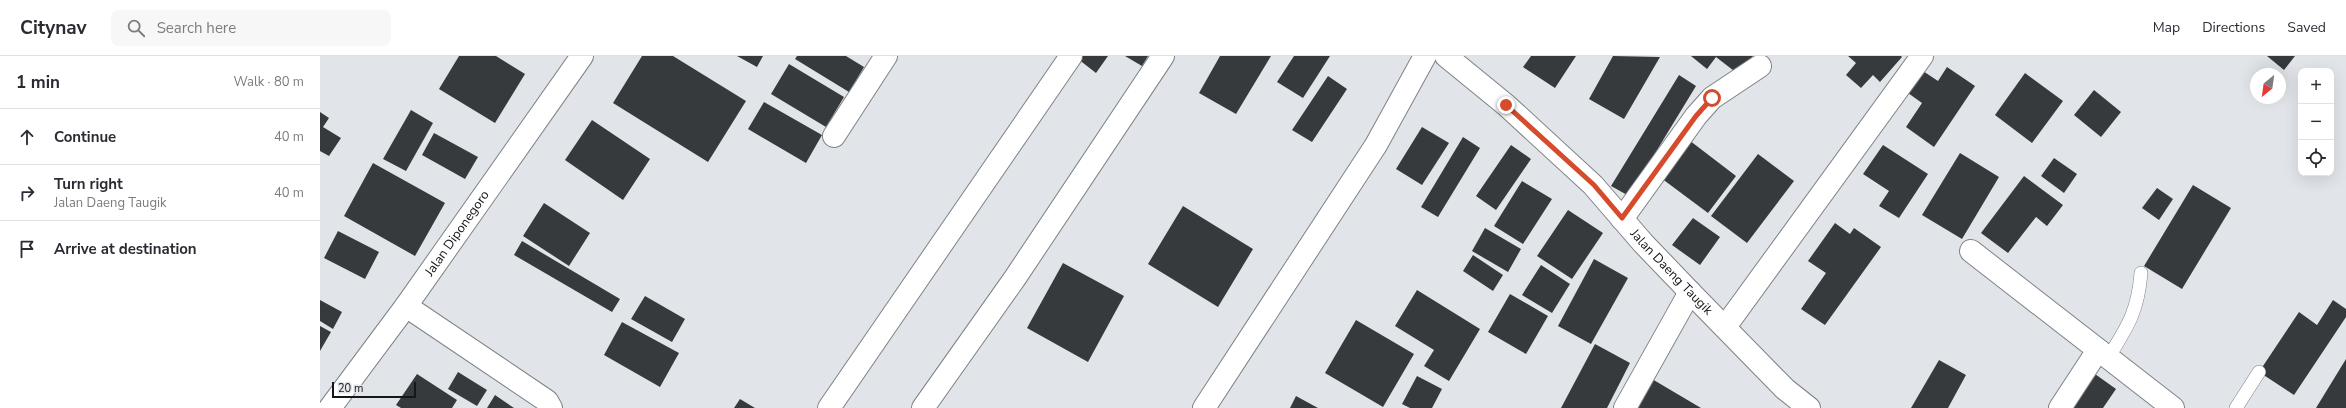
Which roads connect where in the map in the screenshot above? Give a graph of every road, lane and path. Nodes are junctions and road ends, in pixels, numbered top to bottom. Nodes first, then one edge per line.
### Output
1 (582, 56) edge
2 (886, 56) edge
3 (1071, 56) edge
4 (1163, 56) edge
5 (1425, 56) edge
6 (1446, 56) edge
7 (1922, 56) edge
8 (1760, 66) dead end
9 (834, 136) dead end
10 (1622, 218) junction
11 (1971, 251) dead end
12 (2141, 273) dead end
13 (1690, 292) junction
14 (406, 306) junction
15 (1725, 327) junction
16 (2103, 354) junction
17 (2259, 372) dead end
18 (330, 408) edge
19 (551, 408) edge
20 (830, 408) edge
21 (924, 408) edge
22 (1204, 408) edge
23 (1625, 408) edge
24 (1809, 408) edge
25 (2060, 408) edge
26 (2173, 408) edge
27 (2236, 408) edge

1 - 14 street, Jalan Diponegoro
2 - 9 street
3 - 20 street
4 - 21 street
5 - 22 street
6 - 10 street, Jalan Daeng Taugik
7 - 15 street
8 - 10 street
10 - 13 street, Jalan Daeng Taugik
11 - 16 street
12 - 16 lane
13 - 15 street, Jalan Daeng Taugik
13 - 23 street
14 - 18 street, Jalan Diponegoro
14 - 19 street
15 - 24 street, Jalan Daeng Taugik
16 - 25 street
16 - 26 street
17 - 27 lane

